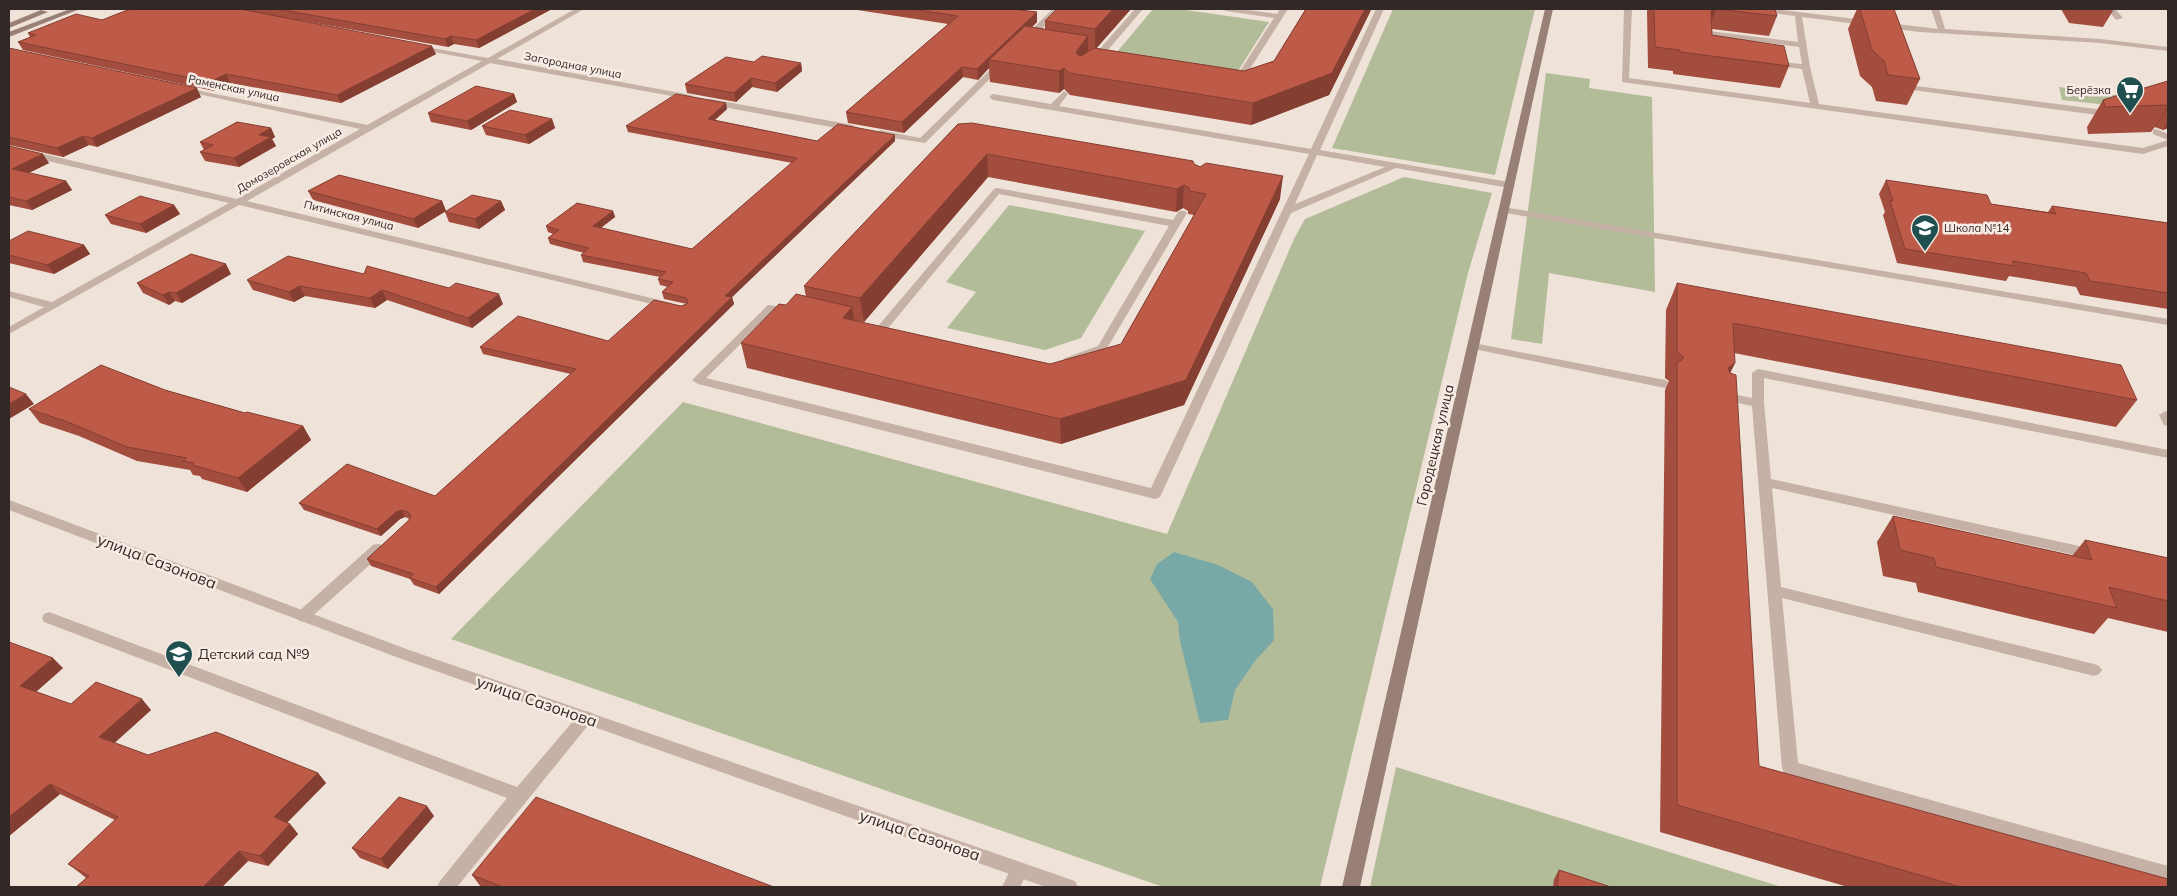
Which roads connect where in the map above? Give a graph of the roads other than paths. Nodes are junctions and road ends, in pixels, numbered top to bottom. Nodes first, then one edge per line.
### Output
1 (53, 9) edge
2 (76, 9) edge
3 (580, 9) edge
4 (1057, 9) edge
5 (1139, 9) edge
6 (1226, 9) edge
7 (1380, 9) edge
8 (1549, 9) edge
9 (1628, 9) edge
10 (1758, 9) edge
11 (1934, 9) edge
12 (2111, 9) edge
13 (1281, 12) edge
14 (1798, 14) junction
15 (2119, 18) dead end
16 (9, 26) edge
17 (1889, 26) junction
18 (1942, 31) junction
19 (9, 35) edge
20 (1892, 35) edge
21 (1024, 42) junction
22 (1036, 44) edge
23 (1802, 45) junction
24 (412, 46) edge
25 (1017, 49) edge
26 (2168, 49) edge
27 (1081, 52) edge
28 (1709, 54) edge
29 (1010, 55) edge
30 (1100, 55) junction
31 (488, 60) junction
32 (1758, 61) edge
33 (1091, 64) edge
34 (1806, 67) junction
35 (1906, 70) edge
36 (1218, 78) edge
37 (174, 86) edge
38 (1064, 94) edge
39 (993, 97) dead end
40 (1815, 107) junction
41 (1052, 108) junction
42 (2119, 117) edge
43 (367, 128) junction
44 (864, 130) edge
45 (874, 132) edge
46 (2156, 132) edge
47 (2168, 137) edge
48 (2168, 143) edge
49 (9, 149) edge
50 (1315, 152) junction
51 (1396, 166) junction
52 (1509, 185) junction
53 (239, 202) junction
54 (1503, 210) junction
55 (1287, 212) junction
56 (1182, 213) edge
57 (1176, 224) junction
58 (9, 294) edge
59 (53, 306) junction
60 (683, 308) edge
61 (799, 312) edge
62 (2168, 322) edge
63 (9, 331) edge
64 (880, 331) edge
65 (1473, 346) junction
66 (1056, 364) edge
67 (1665, 384) dead end
68 (1723, 396) edge
69 (1758, 403) junction
70 (2168, 416) edge
71 (2168, 422) edge
72 (2168, 454) edge
73 (1765, 482) junction
74 (9, 506) edge
75 (392, 537) edge
76 (2111, 558) edge
77 (1774, 591) junction
78 (303, 616) junction
79 (49, 618) dead end
80 (2094, 670) dead end
81 (586, 718) junction
82 (521, 796) junction
83 (1019, 870) junction
84 (2168, 874) edge
85 (446, 887) edge
86 (1011, 887) edge
87 (1069, 887) edge
88 (1351, 887) edge

1 - 16 street
2 - 19 street
3 - 31 street, Домозеровская улица
4 - 21 street
5 - 30 street
6 - 13 street
7 - 50 street
8 - 52 street, Городецкая улица
9 - 40 street
10 - 14 street
11 - 18 street
12 - 15 street
13 - 36 street
14 - 17 street
14 - 23 street
17 - 18 street
17 - 20 street
18 - 26 street
21 - 22 street
21 - 25 street
23 - 28 street
23 - 34 street
24 - 31 street, Загородная улица
27 - 30 street
29 - 45 street
30 - 33 street
31 - 43 street, Домозеровская улица
31 - 44 street, Загородная улица
32 - 34 street
34 - 40 street
35 - 42 street
37 - 43 street, Раменская улица
38 - 41 street
39 - 41 street
40 - 48 street
41 - 50 street
43 - 53 street, Домозеровская улица
46 - 47 street
49 - 53 street, Питинская улица
50 - 51 street
50 - 55 street
51 - 52 street
51 - 55 street
52 - 54 street, Городецкая улица
53 - 59 street, Домозеровская улица
53 - 60 street, Питинская улица
54 - 62 street
54 - 65 street, Городецкая улица
55 - 61 street
56 - 57 street
57 - 64 street
57 - 66 street
58 - 59 street
59 - 63 street, Домозеровская улица
65 - 67 street
65 - 88 street, Городецкая улица
68 - 69 street
69 - 72 street
69 - 73 street
70 - 71 street
73 - 76 street
73 - 77 street
74 - 78 street, улица Сазонова
75 - 78 street
77 - 80 street
77 - 84 street
78 - 81 street, улица Сазонова
79 - 82 street
81 - 82 street
81 - 83 street, улица Сазонова
82 - 85 street
83 - 86 street
83 - 87 street, улица Сазонова

